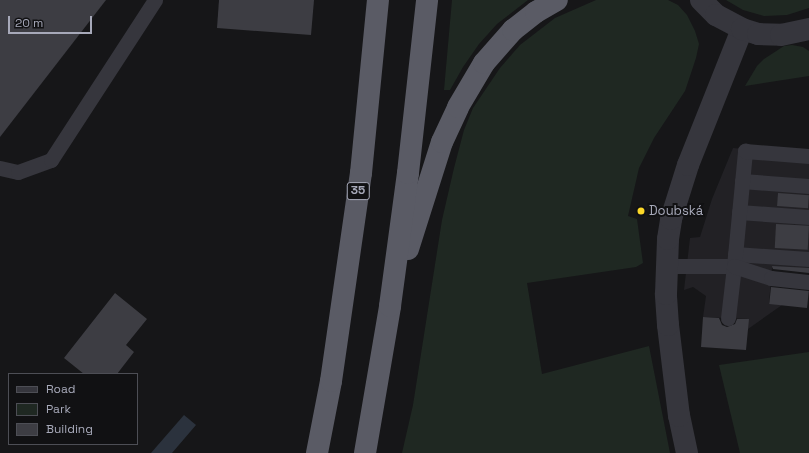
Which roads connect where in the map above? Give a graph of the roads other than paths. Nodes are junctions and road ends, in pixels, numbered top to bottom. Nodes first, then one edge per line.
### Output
1 (155, 0) edge
2 (378, 0) edge
3 (427, 0) edge
4 (557, 0) edge
5 (701, 0) edge
6 (742, 29) junction
7 (809, 29) edge
8 (809, 156) edge
9 (0, 168) edge
10 (742, 181) junction
11 (809, 186) edge
12 (739, 212) junction
13 (809, 218) edge
14 (809, 258) edge
15 (734, 260) junction
16 (666, 266) junction
17 (809, 282) edge
18 (390, 306) junction
19 (728, 318) dead end
20 (331, 381) junction
21 (306, 453) edge
22 (317, 453) edge
23 (366, 453) edge
24 (687, 453) edge

1 - 9 lane
2 - 20 highway, 35
3 - 18 highway
4 - 18 highway
5 - 6 street
6 - 7 street
6 - 16 street
8 - 10 lane
10 - 11 lane
10 - 12 lane
12 - 13 lane
12 - 15 lane
14 - 15 lane
15 - 16 lane
15 - 17 lane
15 - 19 lane
16 - 24 street
18 - 23 highway
20 - 21 highway
20 - 22 highway, 35

